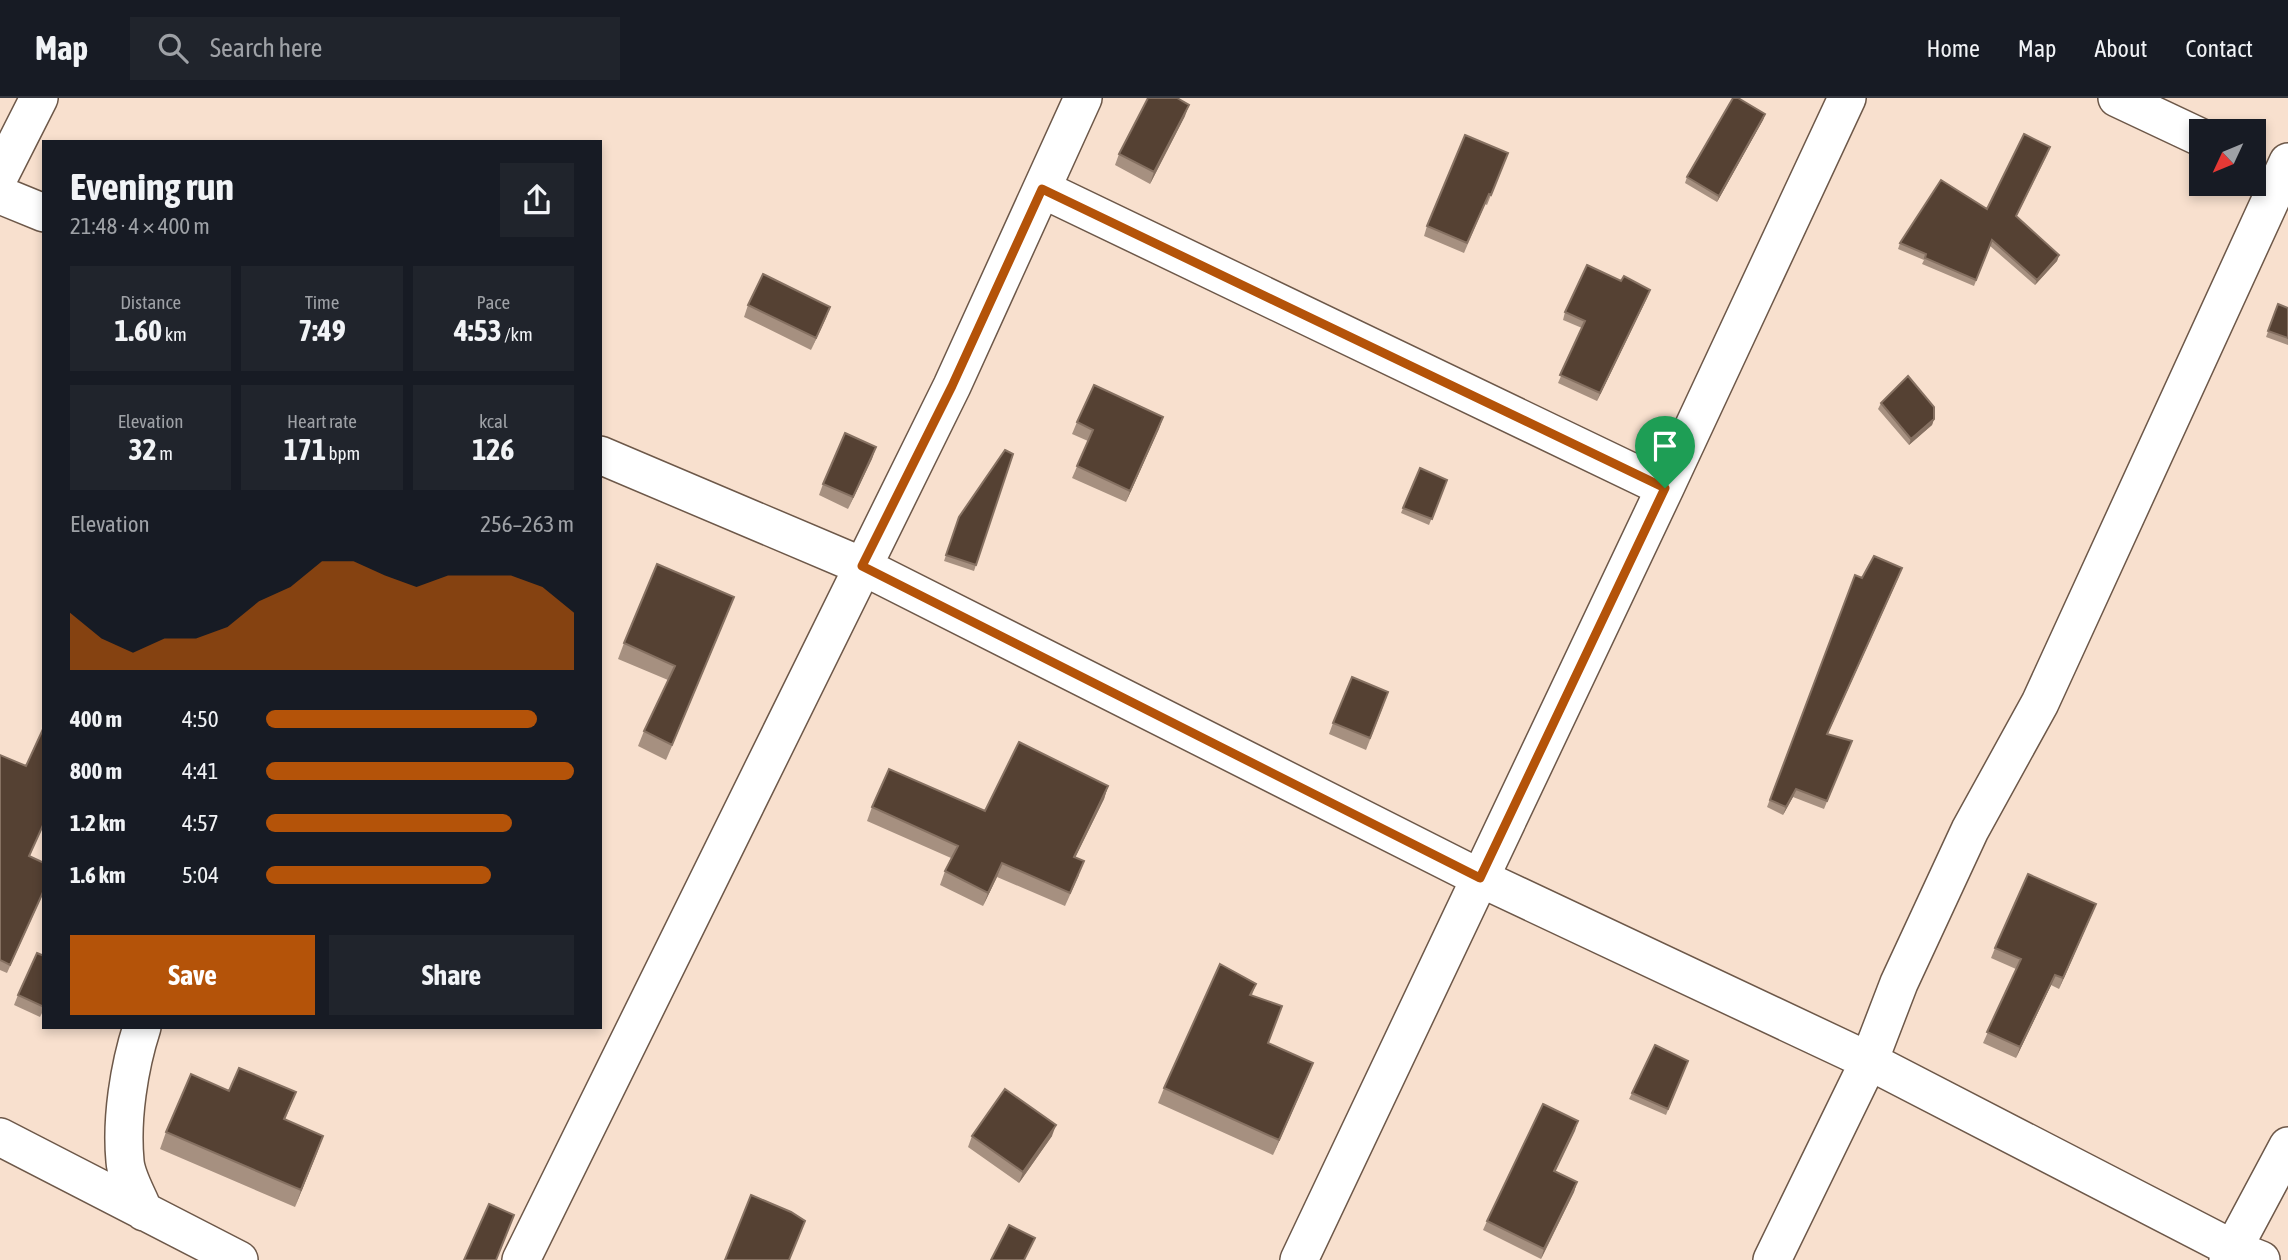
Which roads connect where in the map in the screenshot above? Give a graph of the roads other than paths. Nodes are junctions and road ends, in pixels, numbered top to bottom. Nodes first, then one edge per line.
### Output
1 (39, 98) edge
2 (1083, 98) edge
3 (1847, 98) edge
4 (2117, 98) edge
5 (2189, 132) edge
6 (2278, 169) edge
7 (0, 175) edge
8 (1042, 189) junction
9 (0, 195) edge
10 (42, 212) edge
11 (602, 456) edge
12 (1665, 488) junction
13 (862, 566) junction
14 (1480, 878) junction
15 (141, 1029) edge
16 (1869, 1061) junction
17 (0, 1137) edge
18 (2288, 1146) edge
19 (144, 1212) junction
20 (2241, 1256) edge
21 (239, 1260) edge
22 (521, 1260) edge
23 (1299, 1260) edge
24 (1772, 1260) edge

1 - 7 street
2 - 8 street
3 - 12 street
4 - 5 street
6 - 16 street
8 - 12 street
8 - 13 street
9 - 10 street
11 - 13 street
12 - 14 street
13 - 14 street
13 - 22 street
14 - 16 street
14 - 23 street
15 - 19 street
16 - 20 street
16 - 24 street
17 - 19 street
18 - 20 street
19 - 21 street

